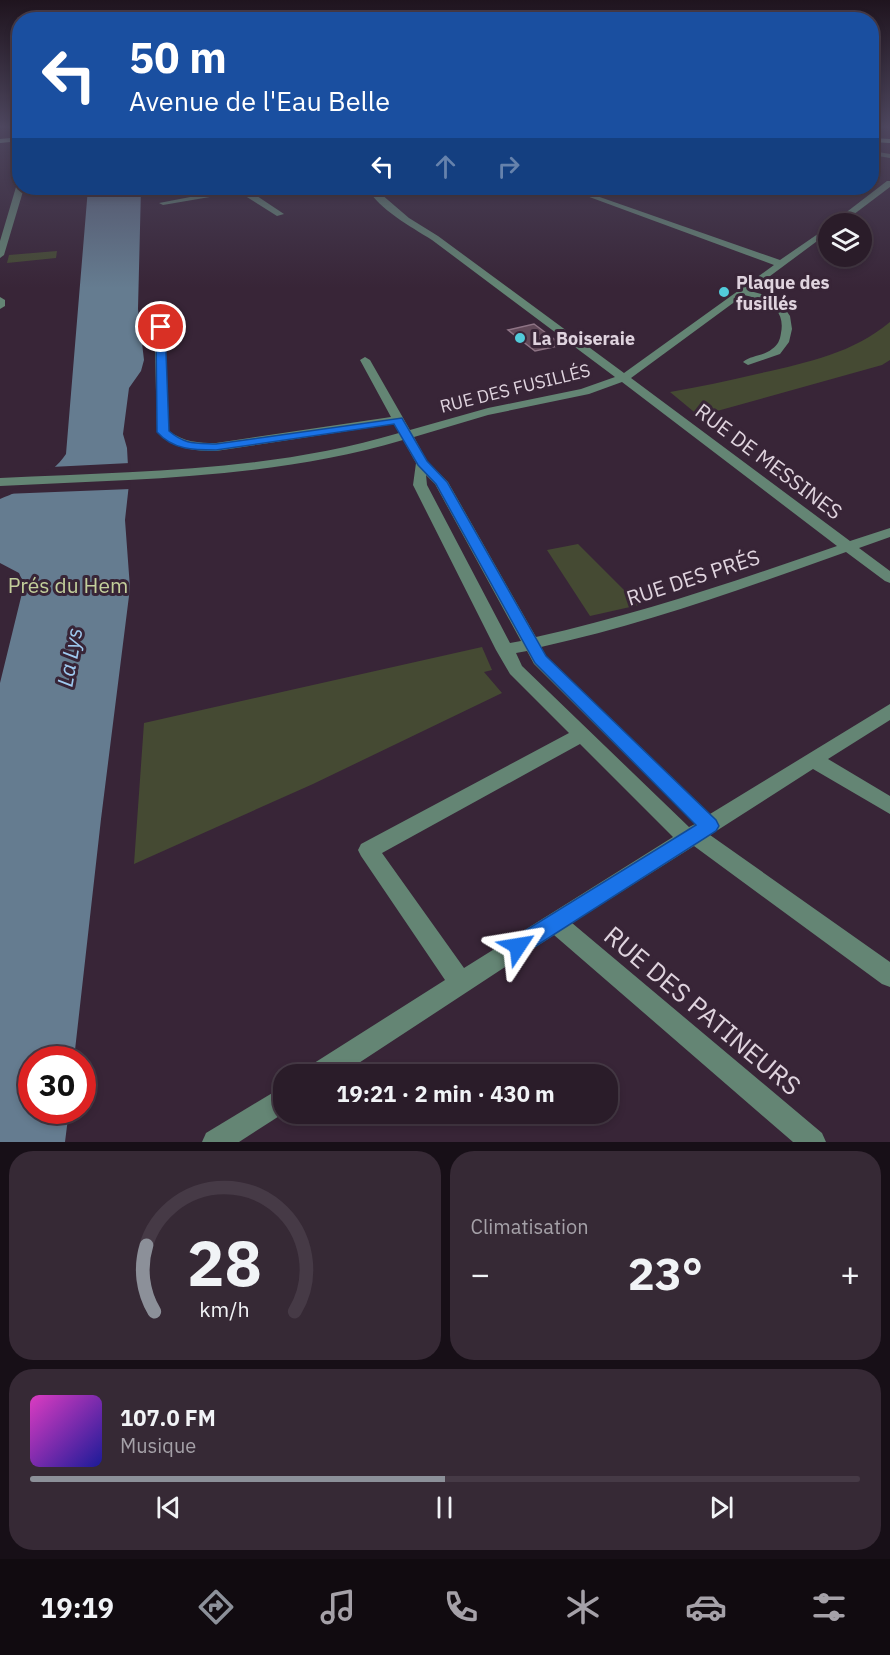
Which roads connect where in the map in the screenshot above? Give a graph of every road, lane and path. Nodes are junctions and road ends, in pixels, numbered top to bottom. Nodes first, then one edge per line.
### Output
1 (17, 195) edge
2 (207, 195) edge
3 (250, 195) edge
4 (376, 195) edge
5 (588, 195) edge
6 (874, 195) edge
7 (163, 203) dead end
8 (850, 213) edge
9 (280, 214) dead end
10 (3, 231) edge
11 (818, 236) edge
12 (0, 255) edge
13 (781, 264) junction
14 (742, 292) junction
15 (0, 300) edge
16 (0, 306) edge
17 (159, 311) dead end
18 (365, 360) dead end
19 (748, 362) dead end
20 (624, 378) junction
21 (398, 420) junction
22 (407, 436) junction
23 (422, 463) junction
24 (0, 482) edge
25 (890, 532) edge
26 (848, 547) junction
27 (890, 578) edge
28 (531, 644) junction
29 (504, 650) junction
30 (890, 711) edge
31 (581, 735) junction
32 (814, 760) junction
33 (890, 806) edge
34 (698, 834) junction
35 (555, 922) junction
36 (890, 976) edge
37 (461, 983) junction
38 (335, 1064) edge
39 (273, 1105) edge
40 (215, 1142) edge
41 (813, 1142) edge

1 - 10 street
2 - 7 street
3 - 9 street
4 - 20 street, RUE DE MESSINES
5 - 13 street
6 - 8 street
10 - 12 street
11 - 13 street, RUE DES FUSILLÉS
13 - 14 street, RUE DES FUSILLÉS
14 - 19 street
14 - 20 street, RUE DES FUSILLÉS
15 - 16 street
17 - 21 street
18 - 21 street
20 - 22 street, RUE DES FUSILLÉS
20 - 26 street, RUE DE MESSINES
21 - 22 street
22 - 23 street
22 - 24 street, RUE DES FUSILLÉS
23 - 28 street
23 - 29 street
25 - 26 street, RUE DES PRÉS
26 - 27 street, RUE DE MESSINES
26 - 28 street, RUE DES PRÉS
28 - 29 street, RUE DES PRÉS
28 - 34 street
29 - 31 street
30 - 32 street
31 - 34 street
31 - 37 street
32 - 33 street
32 - 34 street
34 - 35 street
34 - 36 street
35 - 37 street
35 - 41 street, RUE DES PATINEURS
37 - 38 street
39 - 40 street

